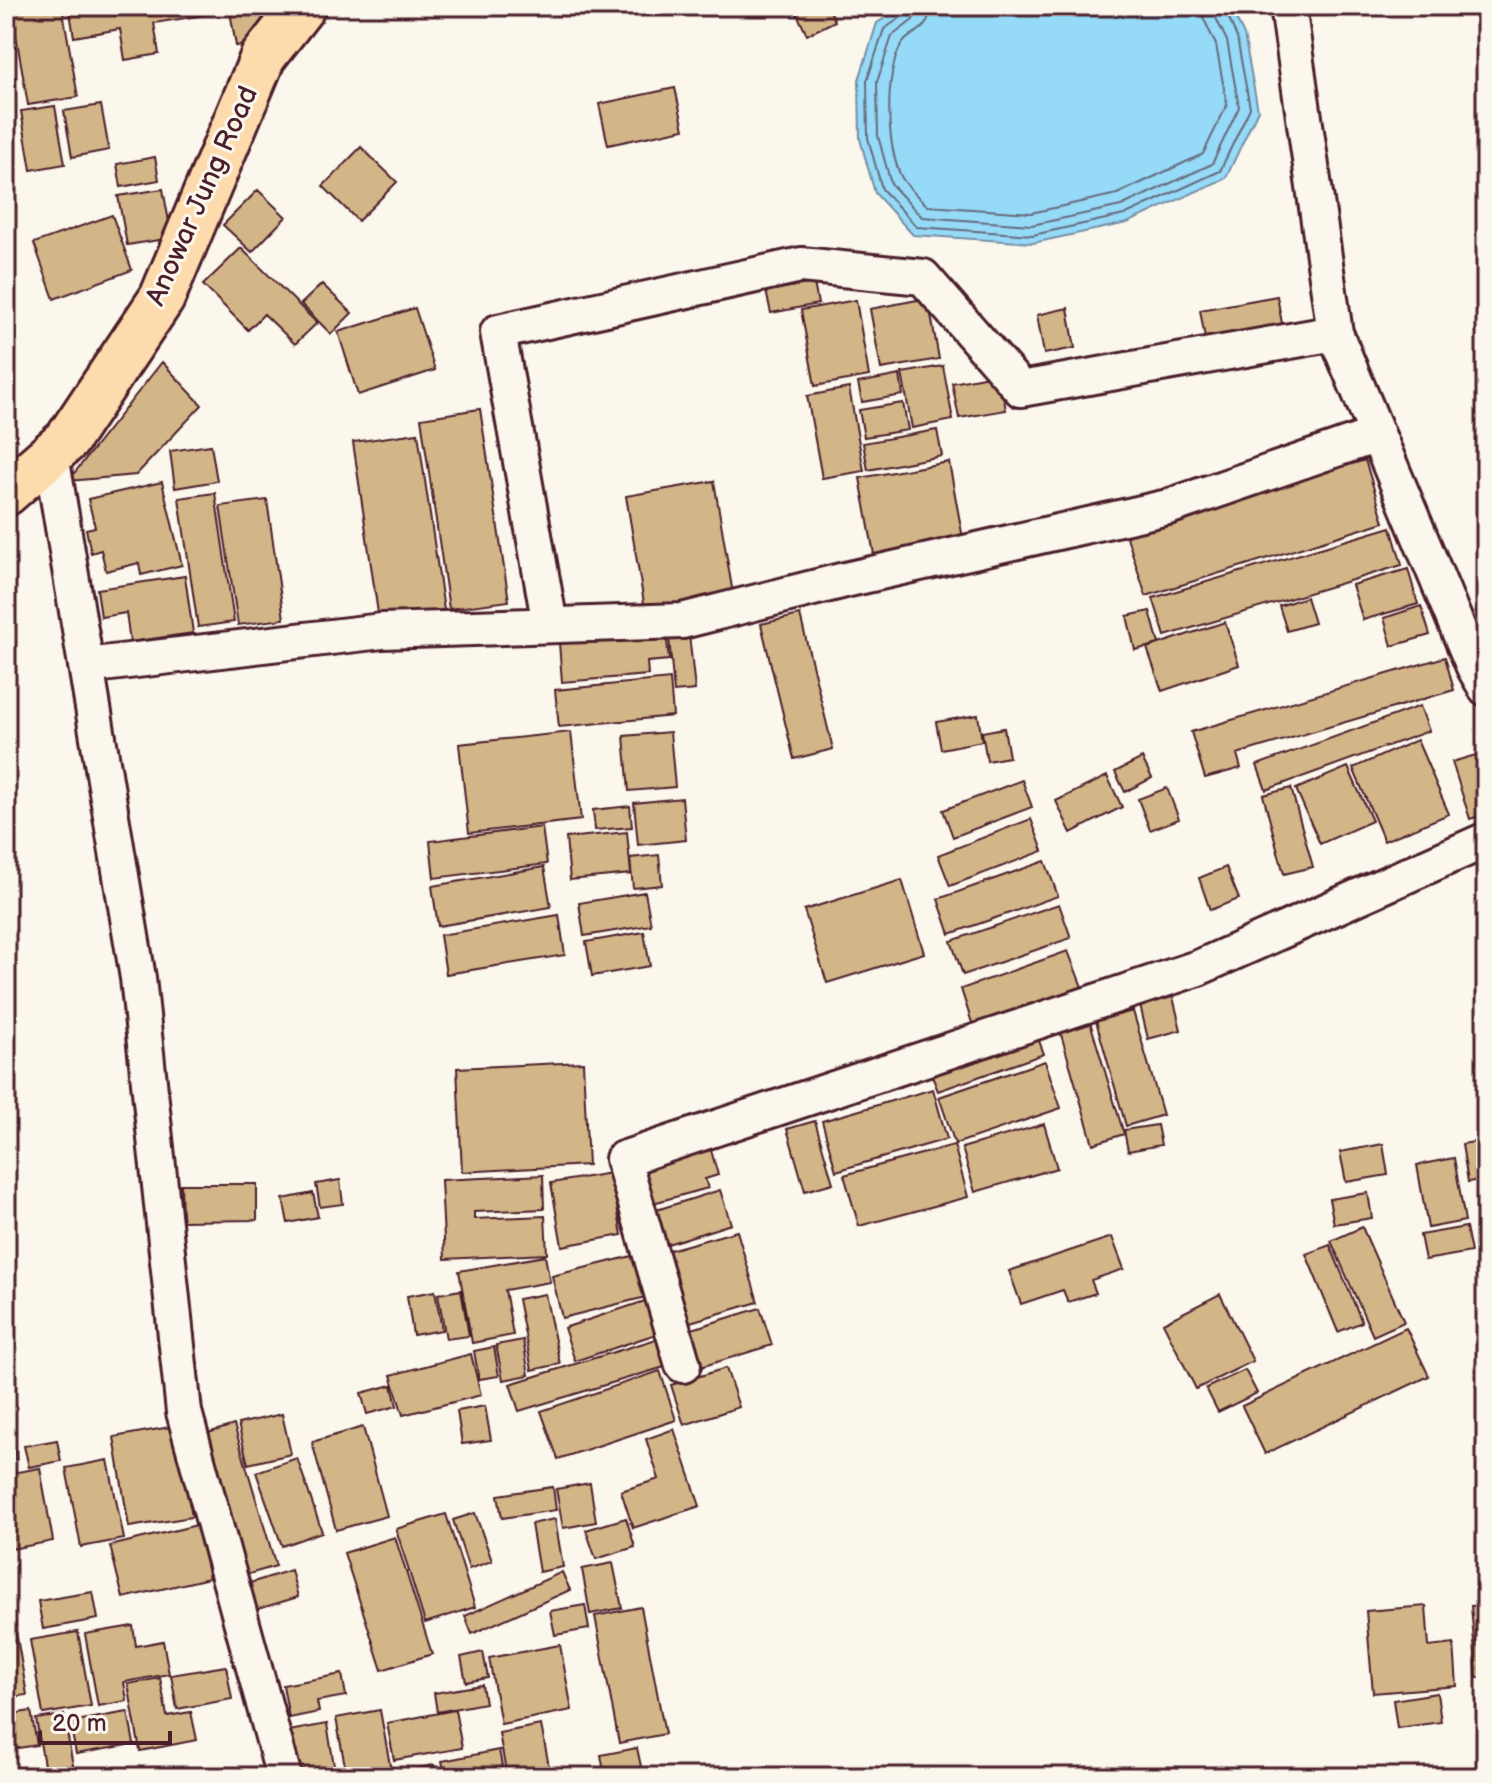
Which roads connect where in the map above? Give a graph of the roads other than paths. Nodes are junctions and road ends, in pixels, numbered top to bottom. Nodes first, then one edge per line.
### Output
1 (303, 6) edge
2 (1288, 6) edge
3 (1335, 333) junction
4 (1377, 435) junction
5 (51, 455) junction
6 (6, 493) edge
7 (550, 625) junction
8 (86, 666) junction
9 (1486, 688) edge
10 (1486, 840) edge
11 (683, 1365) dead end
12 (284, 1777) edge

1 - 5 highway, Anowar Jung Road
2 - 3 street
3 - 4 street
3 - 7 street
4 - 7 street
4 - 9 street
5 - 6 highway, Anowar Jung Road
5 - 8 street
7 - 8 street
8 - 12 street
10 - 11 street

